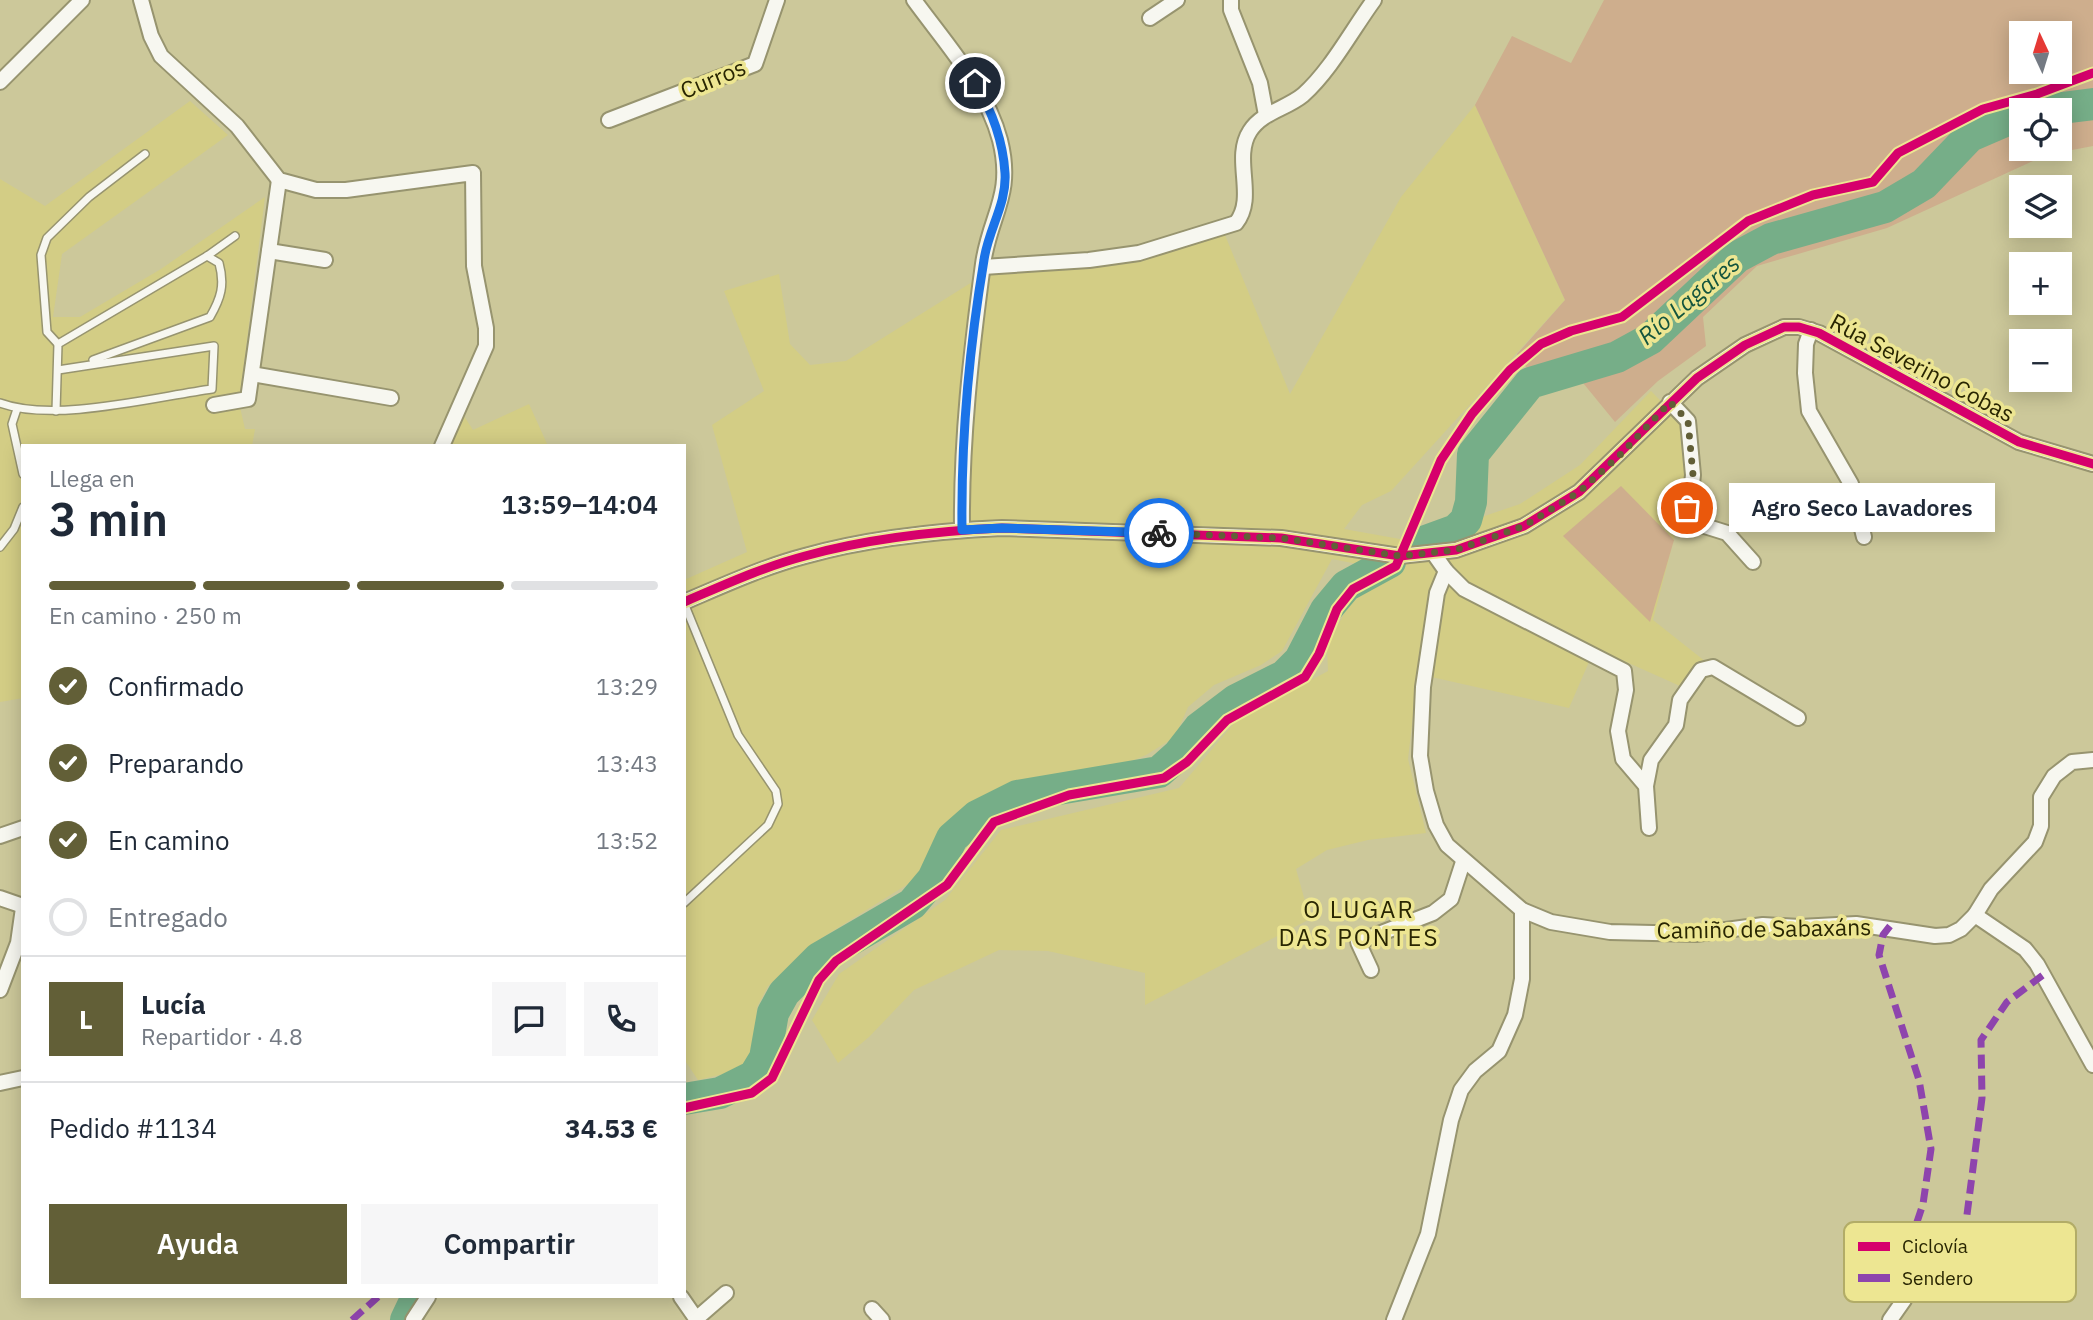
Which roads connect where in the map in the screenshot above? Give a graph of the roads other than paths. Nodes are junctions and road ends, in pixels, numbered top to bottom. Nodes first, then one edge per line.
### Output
1 (82, 0) edge
2 (141, 0) edge
3 (777, 0) edge
4 (914, 0) edge
5 (1177, 0) edge
6 (1231, 0) edge
7 (1374, 0) edge
8 (1150, 18) dead end
9 (0, 82) edge
10 (1266, 115) junction
11 (610, 120) dead end
12 (145, 154) dead end
13 (279, 180) junction
14 (235, 236) dead end
15 (269, 251) junction
16 (208, 256) junction
17 (325, 260) dead end
18 (983, 267) junction
19 (1811, 331) junction
20 (58, 344) junction
21 (85, 363) junction
22 (58, 370) junction
23 (252, 374) junction
24 (391, 398) dead end
25 (1670, 402) junction
26 (0, 403) edge
27 (214, 405) dead end
28 (17, 409) junction
29 (56, 411) junction
30 (443, 444) edge
31 (2093, 463) edge
32 (21, 465) edge
33 (21, 512) edge
34 (962, 530) junction
35 (1864, 537) dead end
36 (0, 547) edge
37 (1434, 554) junction
38 (1753, 562) dead end
39 (1446, 571) junction
40 (686, 601) edge
41 (686, 607) edge
42 (1798, 718) dead end
43 (2093, 760) edge
44 (1646, 786) junction
45 (1649, 828) dead end
46 (21, 829) edge
47 (0, 836) edge
48 (1463, 862) junction
49 (0, 898) edge
50 (686, 901) edge
51 (21, 906) edge
52 (1522, 910) junction
53 (1975, 915) junction
54 (21, 921) edge
55 (1371, 970) dead end
56 (0, 990) edge
57 (2093, 1065) edge
58 (21, 1078) edge
59 (0, 1083) edge
60 (726, 1293) dead end
61 (427, 1298) edge
62 (682, 1298) edge
63 (1903, 1302) edge
64 (697, 1319) edge
65 (413, 1320) edge
66 (1394, 1320) edge
67 (1890, 1320) edge

1 - 9 street
2 - 13 street
3 - 11 street, Curros
4 - 18 street
5 - 8 street
6 - 10 street
7 - 10 street
10 - 18 street
12 - 20 lane
13 - 15 street
13 - 30 street
14 - 16 lane
15 - 17 street
15 - 23 street
16 - 20 lane
16 - 21 lane
18 - 34 street
19 - 25 street, Rúa Severino Cobas
19 - 31 street, Rúa Severino Cobas
19 - 35 street
20 - 22 lane
21 - 22 lane
21 - 29 lane
22 - 29 lane
23 - 24 street
23 - 27 street
25 - 37 street, Rúa Severino Cobas
25 - 38 street
26 - 28 lane
28 - 29 lane
28 - 32 lane
33 - 36 lane
34 - 37 street, Rúa Severino Cobas
34 - 40 street, Rúa Severino Cobas
37 - 39 street
39 - 44 street
39 - 48 street, Camiño de Sabaxáns
41 - 50 lane
42 - 44 street
43 - 53 street
44 - 45 street
46 - 47 street
48 - 52 street, Camiño de Sabaxáns
48 - 55 street
49 - 51 street
52 - 53 street, Camiño de Sabaxáns
52 - 66 street
53 - 57 street
54 - 56 street
58 - 59 street
60 - 64 street
61 - 65 street
62 - 64 street
63 - 67 street

